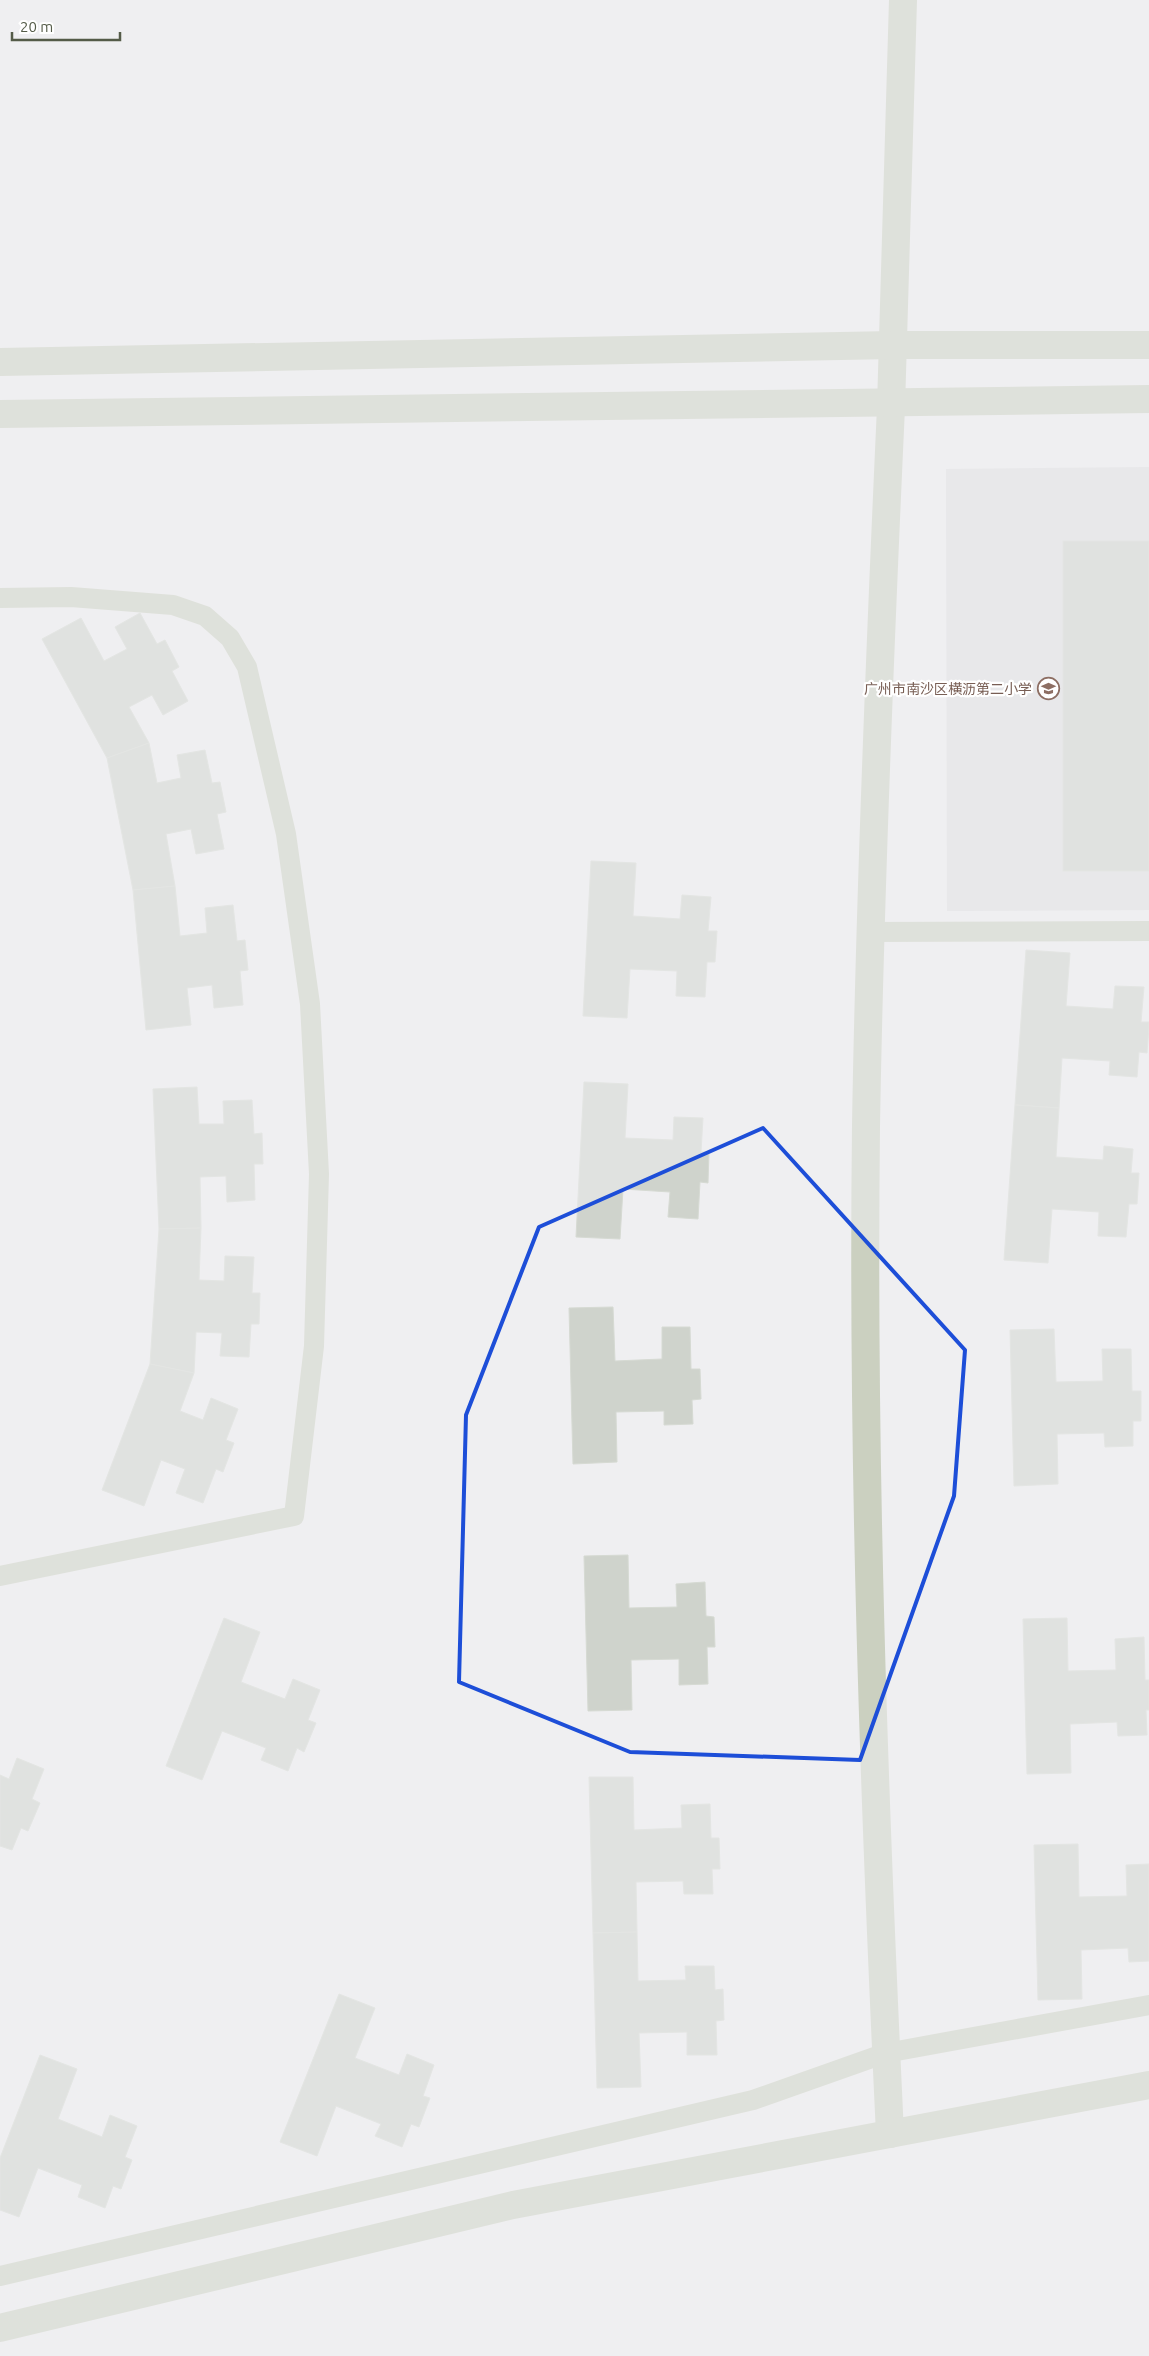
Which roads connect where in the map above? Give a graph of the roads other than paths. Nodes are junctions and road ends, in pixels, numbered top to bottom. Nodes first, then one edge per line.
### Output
1 (903, 0) edge
2 (1149, 345) edge
3 (893, 346) junction
4 (0, 362) edge
5 (1149, 399) edge
6 (891, 401) junction
7 (0, 414) edge
8 (0, 598) edge
9 (1149, 931) edge
10 (870, 932) junction
11 (0, 1576) edge
12 (1149, 2005) edge
13 (886, 2053) junction
14 (1149, 2085) edge
15 (890, 2134) junction
16 (0, 2276) edge
17 (0, 2328) edge

1 - 3 street
2 - 3 street
3 - 4 street
3 - 6 street
5 - 6 street
6 - 7 street
6 - 10 street
8 - 11 lane
9 - 10 lane
10 - 13 street
12 - 13 lane
13 - 15 street
13 - 16 lane
14 - 15 street
15 - 17 street

